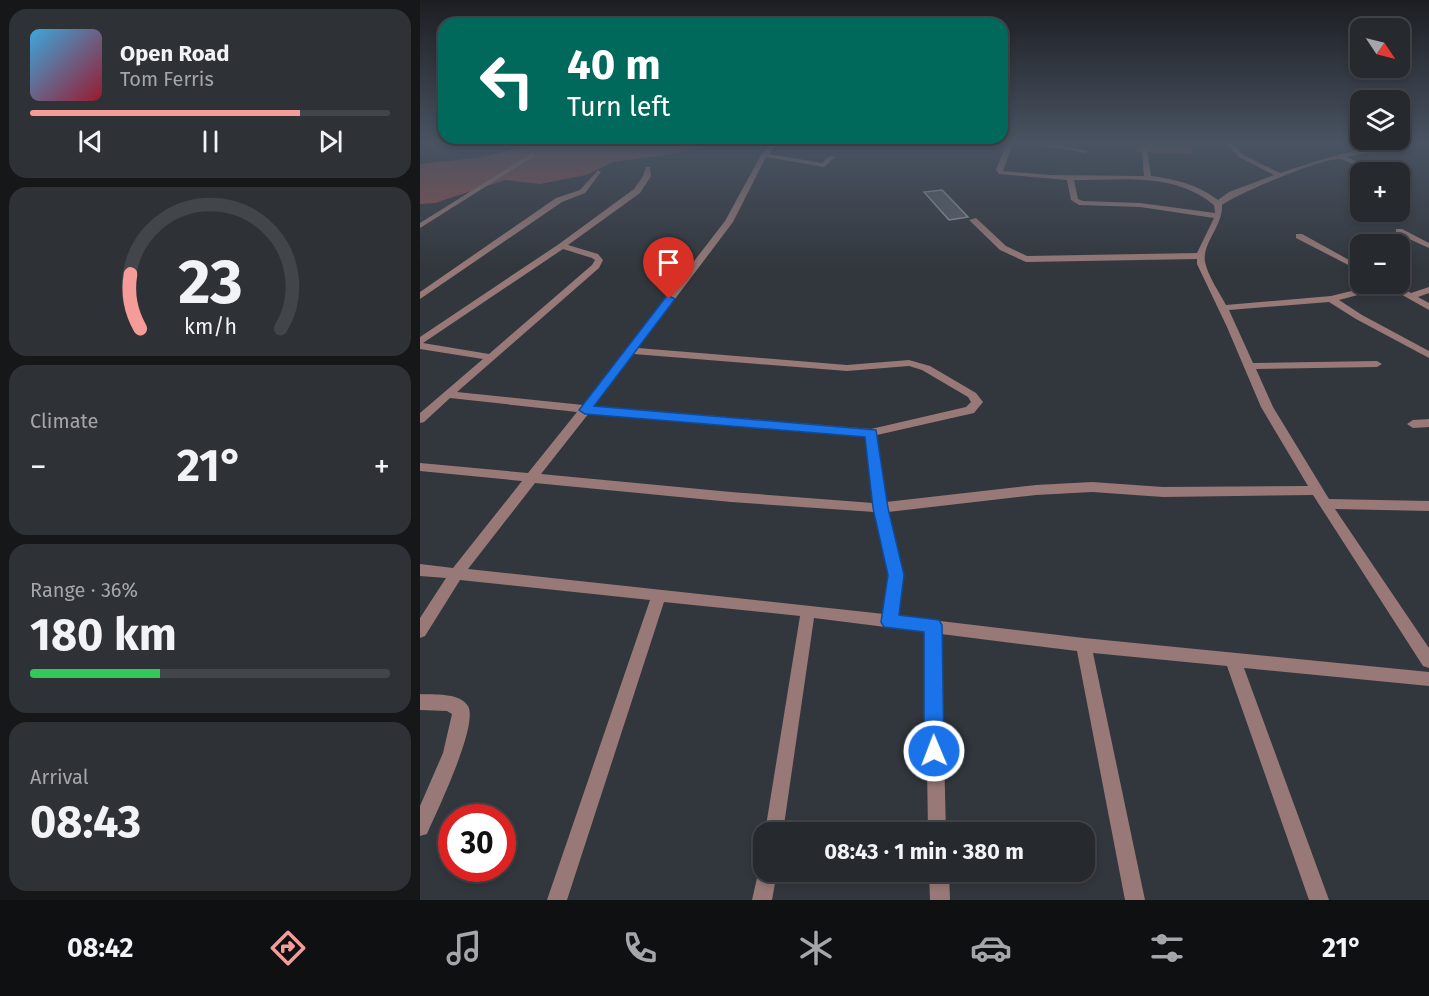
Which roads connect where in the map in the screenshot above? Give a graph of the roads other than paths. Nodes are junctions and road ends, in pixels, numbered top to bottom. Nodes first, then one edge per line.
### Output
1 (485, 185) edge
2 (590, 185) edge
3 (641, 185) edge
4 (748, 185) edge
5 (1072, 185) edge
6 (1178, 185) edge
7 (1255, 185) edge
8 (1218, 210) junction
9 (973, 220) dead end
10 (420, 226) edge
11 (1400, 231) dead end
12 (1299, 236) dead end
13 (562, 246) junction
14 (1429, 246) edge
15 (1199, 256) junction
16 (1350, 264) edge
17 (1429, 290) edge
18 (1350, 294) edge
19 (1406, 294) edge
20 (420, 296) edge
21 (1410, 296) junction
22 (1331, 299) junction
23 (1429, 307) edge
24 (1223, 308) junction
25 (420, 341) edge
26 (420, 346) edge
27 (631, 351) junction
28 (1429, 355) edge
29 (490, 357) junction
30 (1377, 364) dead end
31 (1248, 366) junction
32 (450, 395) junction
33 (585, 410) junction
34 (420, 419) edge
35 (1429, 423) edge
36 (1413, 424) dead end
37 (871, 433) junction
38 (420, 467) edge
39 (532, 477) junction
40 (1317, 490) junction
41 (1325, 504) junction
42 (1429, 506) edge
43 (880, 508) junction
44 (420, 570) edge
45 (458, 573) junction
46 (658, 597) junction
47 (808, 611) junction
48 (890, 622) junction
49 (933, 625) junction
50 (420, 632) edge
51 (1084, 645) junction
52 (1233, 660) junction
53 (1429, 661) edge
54 (1429, 679) edge
55 (420, 702) edge
56 (776, 822) edge
57 (937, 822) edge
58 (420, 827) edge
59 (765, 882) edge
60 (939, 882) edge
61 (557, 900) edge
62 (762, 900) edge
63 (940, 900) edge
64 (1136, 900) edge
65 (1319, 900) edge

1 - 10 street
2 - 20 street
3 - 13 street
4 - 27 street
5 - 8 street
6 - 8 street
7 - 8 street
8 - 15 street
9 - 15 street
11 - 14 street
12 - 16 street
13 - 25 street
13 - 29 street
15 - 24 street
17 - 21 street
18 - 22 street
19 - 21 street
21 - 23 street
22 - 24 street
22 - 28 street
24 - 31 street
26 - 29 street
27 - 33 street
27 - 37 street
29 - 32 street
30 - 31 street
31 - 40 street
32 - 33 street
32 - 34 street
33 - 37 street
33 - 39 street
35 - 36 street
37 - 43 street
38 - 39 street
39 - 43 street
39 - 45 street
40 - 41 street
40 - 43 street
41 - 42 street
41 - 53 street
43 - 48 street
44 - 45 street
45 - 46 street
45 - 50 street
46 - 47 street
46 - 61 street
47 - 48 street
47 - 56 street
48 - 49 street
49 - 51 street
49 - 57 street
51 - 52 street
51 - 64 street
52 - 54 street
52 - 65 street
55 - 58 street
59 - 62 street
60 - 63 street

